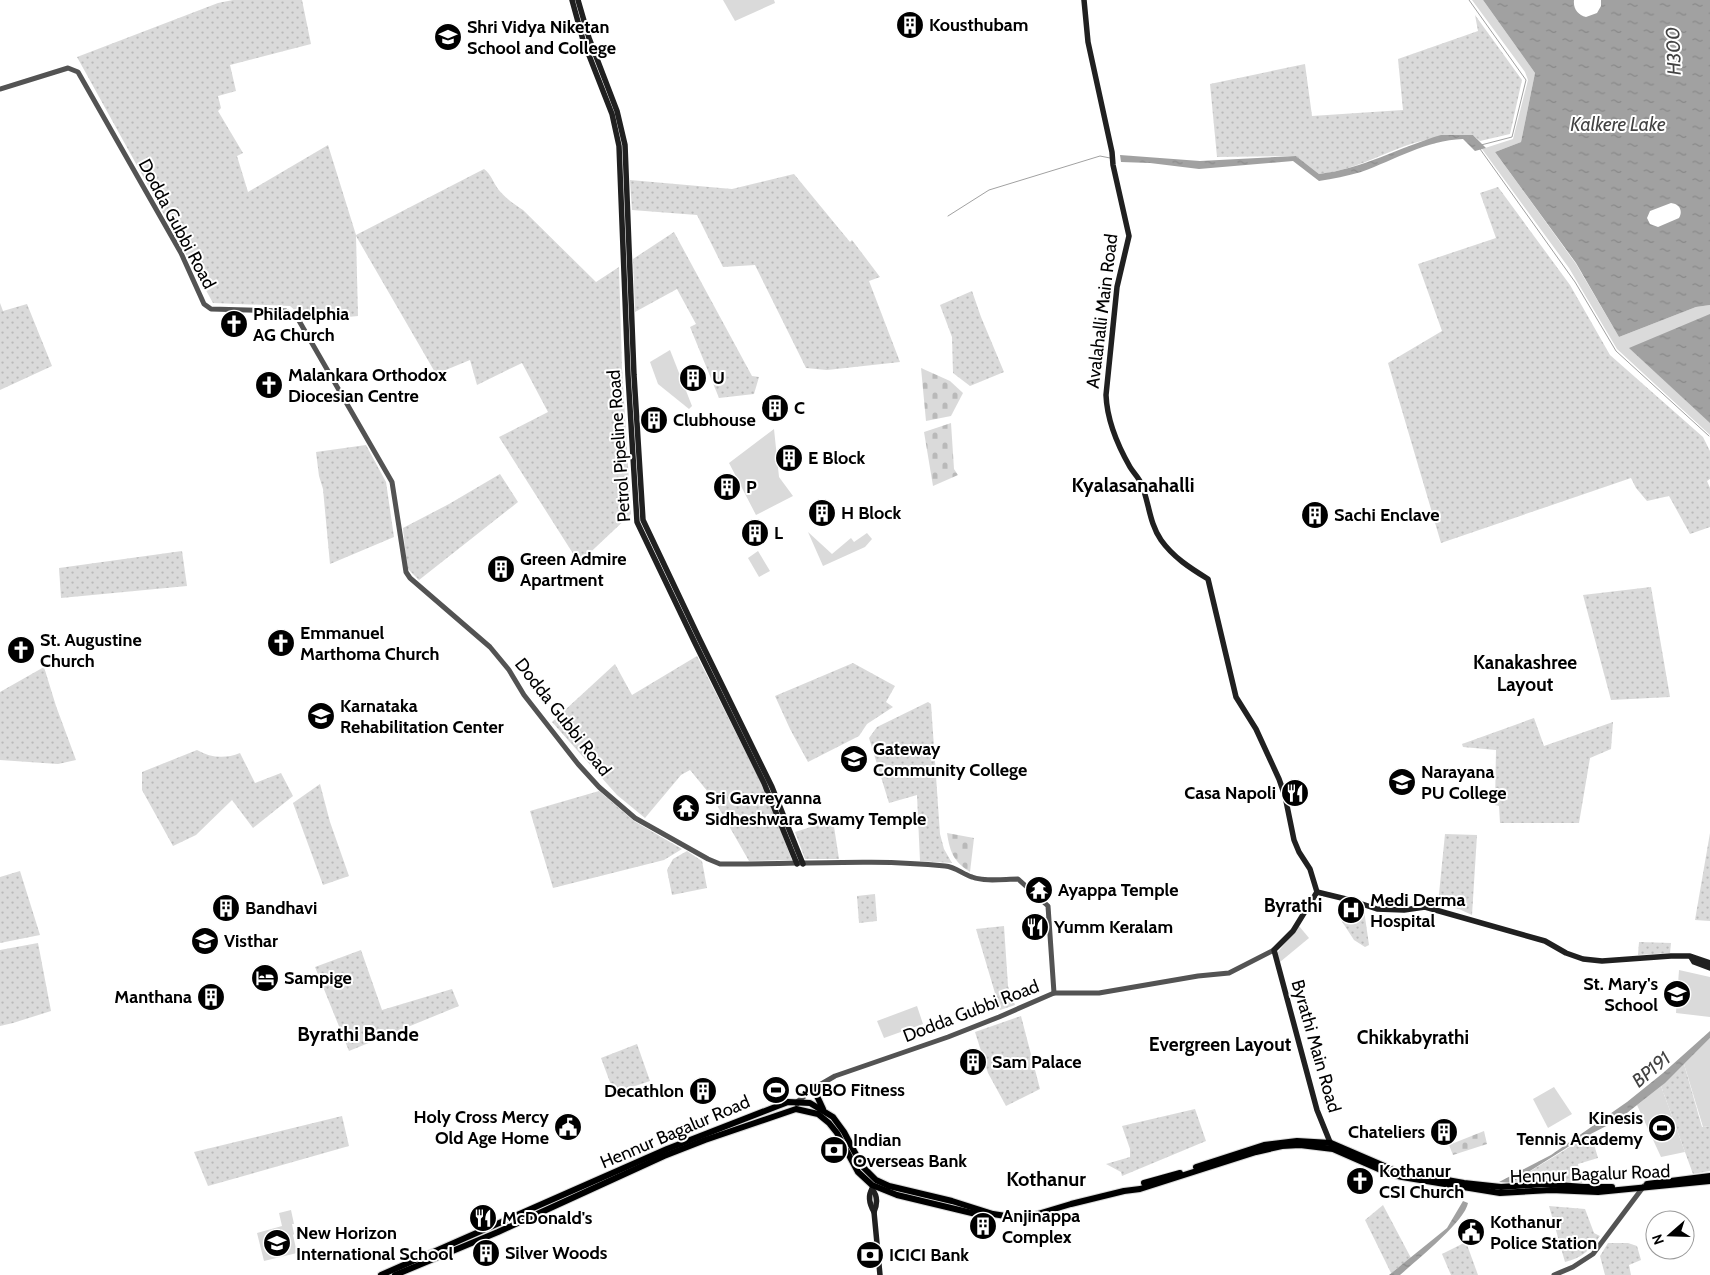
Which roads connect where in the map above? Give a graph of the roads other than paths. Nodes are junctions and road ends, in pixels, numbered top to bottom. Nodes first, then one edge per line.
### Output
1 (572, 0) edge
2 (578, 0) edge
3 (1084, 0) edge
4 (577, 8) junction
5 (0, 89) edge
6 (800, 864) junction
7 (1317, 892) junction
8 (1274, 950) junction
9 (1691, 957) junction
10 (1710, 963) edge
11 (1710, 968) edge
12 (1054, 994) junction
13 (816, 1087) junction
14 (797, 1105) junction
15 (823, 1110) junction
16 (1332, 1146) junction
17 (1710, 1176) edge
18 (1710, 1181) edge
19 (873, 1185) junction
20 (1644, 1186) junction
21 (1491, 1189) junction
22 (382, 1275) edge
23 (395, 1275) edge
24 (880, 1275) edge
25 (1554, 1275) edge

1 - 4 main road, Petrol Pipeline Road
2 - 4 main road, Petrol Pipeline Road
3 - 7 main road, Avalahalli Main Road
4 - 6 main road, Petrol Pipeline Road
5 - 6 street, Dodda Gubbi Road
6 - 12 street, Dodda Gubbi Road
7 - 8 main road
7 - 9 main road
8 - 12 street
8 - 16 main road, Byrathi Main Road
9 - 10 main road
9 - 11 main road
12 - 13 street, Dodda Gubbi Road
13 - 14 street, Dodda Gubbi Road
13 - 15 main road
14 - 15 main road, Hennur Bagalur Road
14 - 19 main road, Hennur Bagalur Road
14 - 22 main road, Hennur Bagalur Road
14 - 23 main road, Hennur Bagalur Road
15 - 19 main road, Hennur Bagalur Road
16 - 19 main road, Hennur Bagalur Road
16 - 21 main road, Hennur Bagalur Road
16 - 21 main road, Hennur Bagalur Road
17 - 20 main road, Hennur Bagalur Road
18 - 20 main road, Hennur Bagalur Road
19 - 24 main road
20 - 21 main road, Hennur Bagalur Road
20 - 25 street

